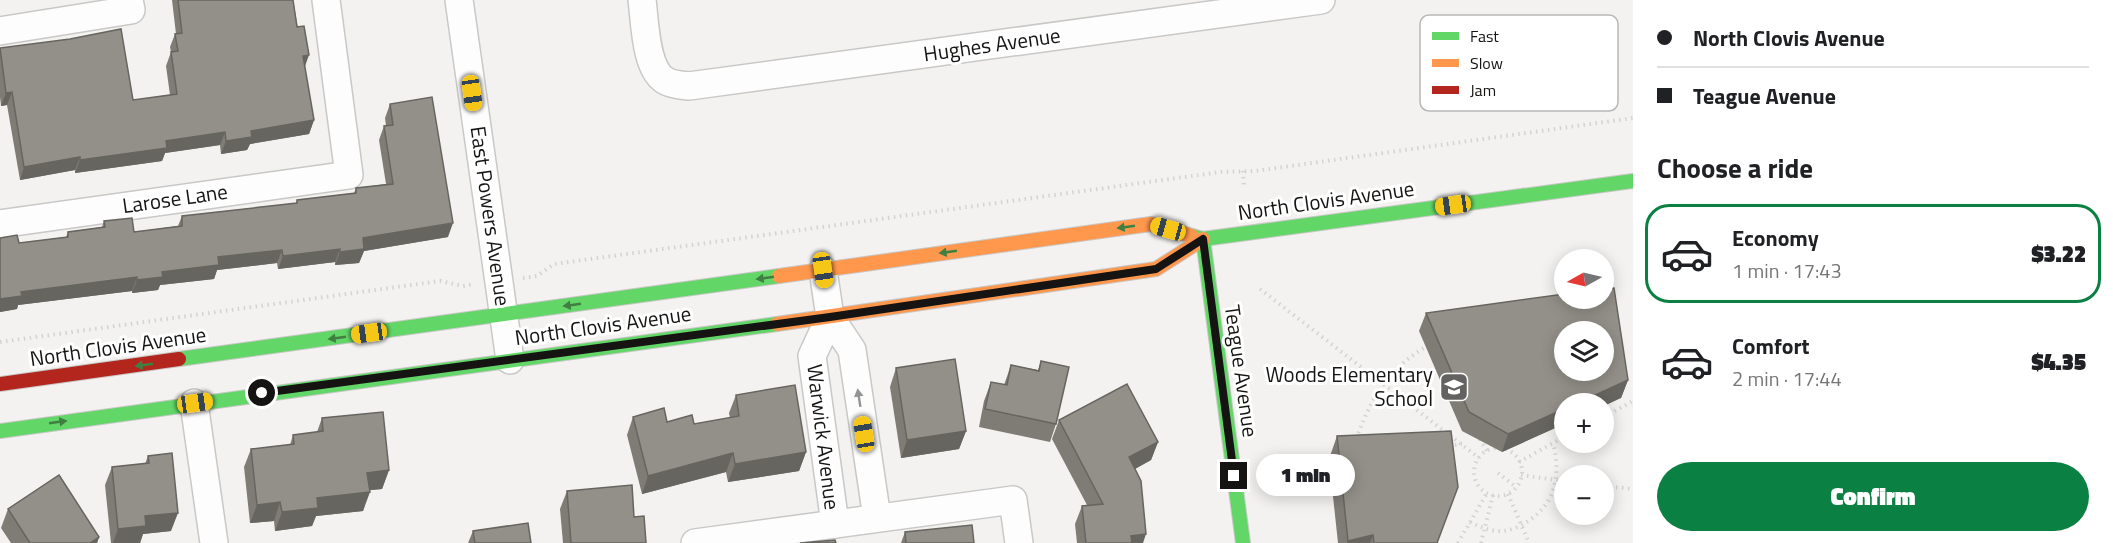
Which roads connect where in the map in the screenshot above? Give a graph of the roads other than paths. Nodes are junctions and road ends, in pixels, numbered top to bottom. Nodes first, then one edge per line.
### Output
1 (326, 0) edge
2 (459, 0) edge
3 (642, 0) edge
4 (1321, 0) edge
5 (130, 5) edge
6 (0, 31) edge
7 (1633, 181) edge
8 (0, 224) edge
9 (1203, 239) junction
10 (823, 270) junction
11 (503, 314) junction
12 (830, 317) junction
13 (510, 360) junction
14 (0, 384) edge
15 (195, 403) junction
16 (0, 431) edge
17 (877, 518) junction
18 (835, 524) junction
19 (695, 542) edge
20 (214, 543) edge
21 (1019, 543) edge
22 (1243, 543) edge

1 - 8 street, Larose Lane
2 - 11 street, East Powers Avenue
3 - 4 street, Hughes Avenue
5 - 6 street
7 - 9 main road, North Clovis Avenue
9 -> 10 main road, North Clovis Avenue
9 - 12 main road, North Clovis Avenue
9 - 22 main road, Teague Avenue
10 -> 11 main road, North Clovis Avenue
10 - 12 street, Warwick Avenue
11 - 13 street, East Powers Avenue
11 -> 14 main road, North Clovis Avenue
12 - 13 main road, North Clovis Avenue
17 -> 12 street, Warwick Avenue
12 - 18 street, Warwick Avenue
13 - 15 main road, North Clovis Avenue
16 -> 15 main road, North Clovis Avenue
15 - 20 street
17 - 18 street
17 - 21 street
18 - 19 street

